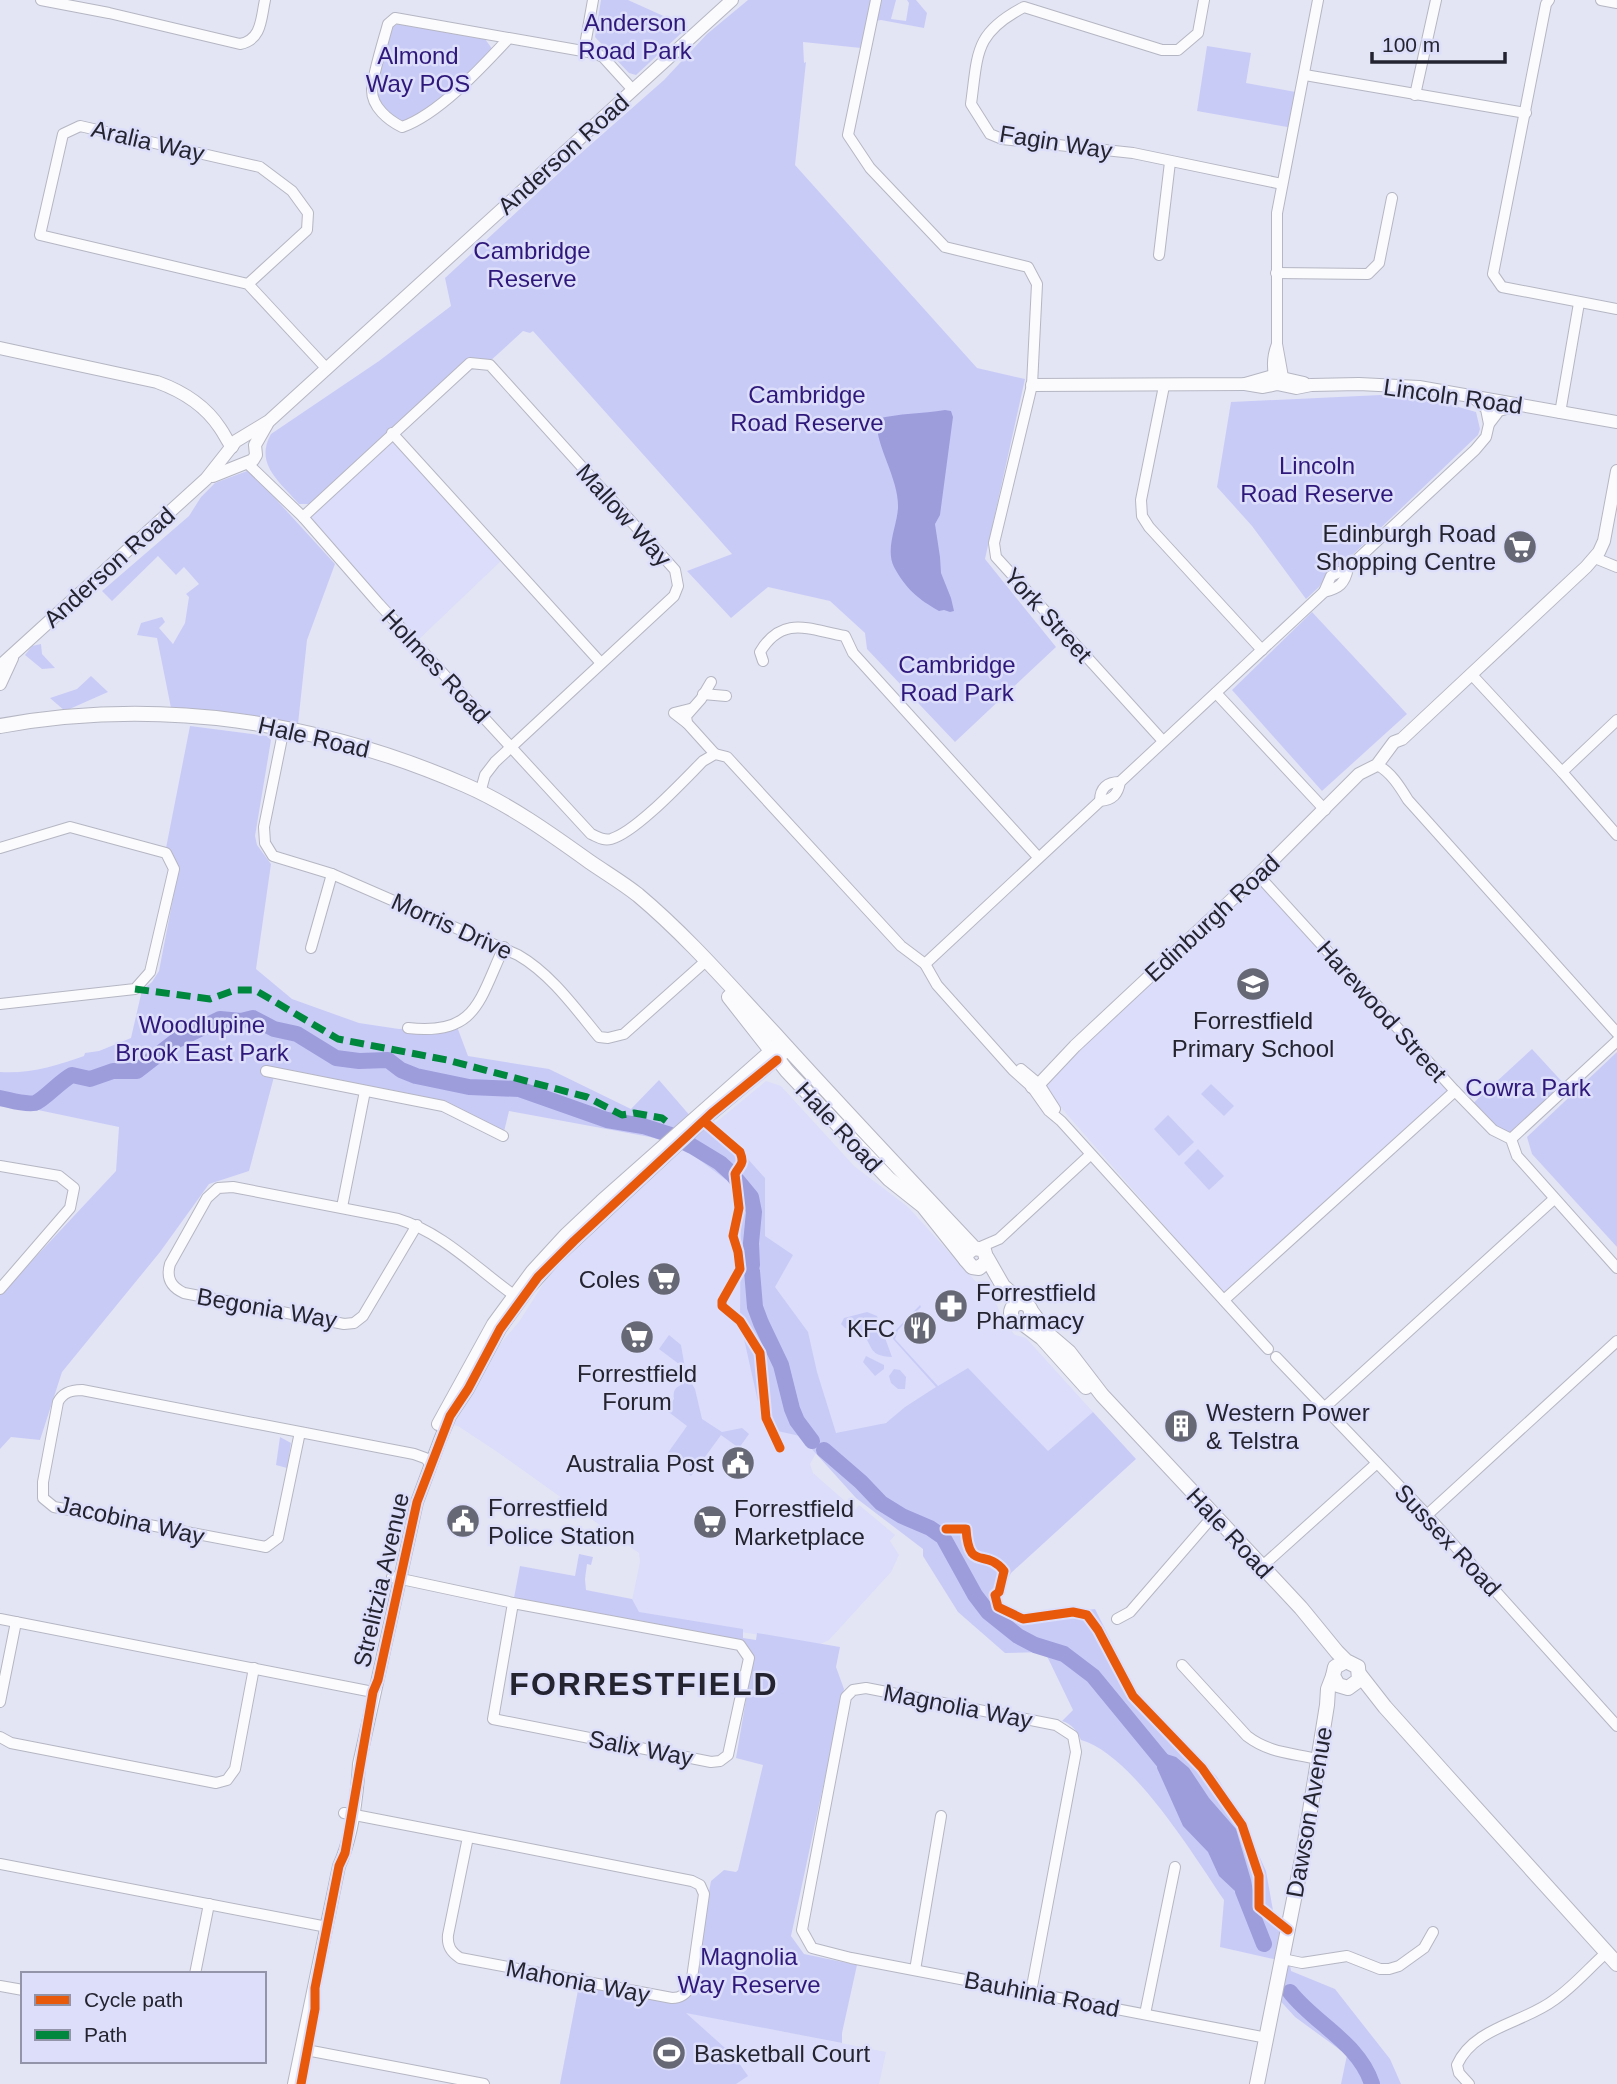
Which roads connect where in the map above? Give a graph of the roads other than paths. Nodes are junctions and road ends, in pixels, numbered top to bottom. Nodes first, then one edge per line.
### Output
1 (41, 0) edge
2 (265, 0) edge
3 (593, 0) edge
4 (732, 0) edge
5 (876, 0) edge
6 (1204, 0) edge
7 (1318, 0) edge
8 (1436, 0) edge
9 (1549, 0) edge
10 (1601, 0) edge
11 (1617, 3) edge
12 (509, 38) junction
13 (584, 51) junction
14 (1305, 75) junction
15 (633, 90) junction
16 (1415, 95) junction
17 (1526, 113) junction
18 (1170, 162) junction
19 (1282, 184) junction
20 (1392, 198) dead end
21 (1159, 255) dead end
22 (1276, 273) junction
23 (248, 284) junction
24 (1578, 303) junction
25 (1617, 309) edge
26 (0, 348) edge
27 (327, 369) junction
28 (1278, 379) junction
29 (1032, 385) junction
30 (1164, 386) junction
31 (1470, 396) junction
32 (1495, 402) junction
33 (1521, 406) junction
34 (1560, 413) junction
35 (1491, 418) junction
36 (1594, 419) junction
37 (269, 421) junction
38 (1617, 422) edge
39 (1617, 430) edge
40 (392, 433) junction
41 (237, 443) junction
42 (251, 457) junction
43 (1617, 471) edge
44 (206, 479) junction
45 (303, 517) junction
46 (1595, 558) junction
47 (1617, 567) edge
48 (1262, 650) junction
49 (13, 655) junction
50 (763, 661) dead end
51 (601, 663) junction
52 (0, 666) edge
53 (1472, 675) junction
54 (711, 682) dead end
55 (0, 684) edge
56 (1216, 692) junction
57 (703, 694) junction
58 (726, 696) dead end
59 (1617, 720) edge
60 (0, 726) edge
61 (284, 728) junction
62 (1163, 741) junction
63 (511, 747) junction
64 (715, 754) junction
65 (1380, 769) junction
66 (1562, 772) junction
67 (473, 790) junction
68 (1325, 810) junction
69 (1617, 835) edge
70 (0, 848) edge
71 (1038, 857) junction
72 (332, 874) junction
73 (1258, 875) junction
74 (504, 947) junction
75 (311, 948) dead end
76 (704, 963) junction
77 (925, 964) junction
78 (0, 1004) edge
79 (408, 1028) dead end
80 (1617, 1032) edge
81 (1617, 1041) edge
82 (779, 1050) junction
83 (266, 1071) dead end
84 (1035, 1083) junction
85 (365, 1091) junction
86 (1455, 1091) junction
87 (503, 1136) dead end
88 (1511, 1139) junction
89 (1090, 1155) junction
90 (0, 1166) edge
91 (1553, 1199) junction
92 (342, 1207) junction
93 (417, 1225) junction
94 (983, 1252) junction
95 (1617, 1268) edge
96 (0, 1289) edge
97 (517, 1298) junction
98 (1224, 1300) junction
99 (1617, 1341) edge
100 (1324, 1408) junction
101 (300, 1432) junction
102 (428, 1461) junction
103 (1377, 1463) junction
104 (1427, 1515) junction
105 (1212, 1517) junction
106 (1260, 1568) junction
107 (395, 1578) junction
108 (513, 1603) junction
109 (0, 1619) edge
110 (1117, 1619) dead end
111 (16, 1622) junction
112 (1182, 1665) dead end
113 (254, 1668) junction
114 (1338, 1668) junction
115 (1354, 1683) junction
116 (373, 1692) junction
117 (0, 1702) edge
118 (1328, 1705) junction
119 (1617, 1726) edge
120 (0, 1737) edge
121 (1317, 1759) junction
122 (348, 1814) junction
123 (940, 1816) dead end
124 (468, 1837) junction
125 (0, 1864) edge
126 (1175, 1867) dead end
127 (209, 1904) junction
128 (327, 1927) junction
129 (1433, 1933) dead end
130 (816, 1951) joint
131 (1606, 1953) junction
132 (1283, 1959) junction
133 (1617, 1964) edge
134 (915, 1970) junction
135 (195, 1972) edge
136 (0, 1986) edge
137 (21, 1990) edge
138 (1031, 1992) junction
139 (1145, 2014) junction
140 (1267, 2038) junction
141 (304, 2050) junction
142 (423, 2079) edge
143 (294, 2084) edge
144 (301, 2084) edge
145 (484, 2084) edge
146 (1258, 2084) edge
147 (1469, 2084) edge

1 - 2 street
3 - 13 street
4 - 15 street, Anderson Road
5 - 29 street
6 - 18 street, Fagin Way
7 - 14 street
8 - 16 street
9 - 17 street
10 - 11 street
12 - 12 street
12 - 13 street
13 - 15 street
14 - 16 street
14 - 19 street
15 - 27 street, Anderson Road
16 - 17 street
17 - 24 street
18 - 19 street, Fagin Way
18 - 21 street
19 - 22 street
20 - 22 street
22 - 28 street
23 - 23 street, Aralia Way
23 - 27 street
24 - 25 street
24 - 34 street
26 - 41 street
27 - 37 street, Anderson Road
28 - 30 street, Lincoln Road
28 - 31 street, Lincoln Road
29 - 30 street, Lincoln Road
29 - 62 street, York Street
30 - 48 street
31 - 32 street, Lincoln Road
31 - 35 street
32 - 33 street, Lincoln Road
32 - 35 street
33 - 34 street, Lincoln Road
33 - 35 street
34 - 36 street, Lincoln Road
35 - 48 street
36 - 38 street, Lincoln Road
36 - 39 street, Lincoln Road
37 - 41 street, Anderson Road
37 - 42 street, Anderson Road
40 - 45 street
40 - 51 street
40 - 51 street, Mallow Way
41 - 42 street
41 - 42 street
41 - 44 street, Anderson Road
42 - 44 street, Anderson Road
42 - 45 street, Holmes Road
43 - 46 street, Edinburgh Road
44 - 49 street, Anderson Road
45 - 63 street, Holmes Road
46 - 47 street
46 - 53 street, Edinburgh Road
48 - 56 street
49 - 52 street, Anderson Road
49 - 55 street, Anderson Road
50 - 71 street
51 - 63 street, Mallow Way
53 - 65 street, Edinburgh Road
53 - 66 street
54 - 57 street
56 - 62 street
56 - 68 street
57 - 58 street
57 - 64 street
59 - 66 street
60 - 61 main road, Hale Road
61 - 67 main road, Hale Road
61 - 72 street, Morris Drive
62 - 71 street
63 - 64 street, Holmes Road
63 - 67 street, Mallow Way
64 - 77 street, Sussex Road
65 - 68 street, Edinburgh Road
65 - 80 street
66 - 69 street
67 - 76 main road, Hale Road
68 - 73 street, Edinburgh Road
70 - 78 street
71 - 77 street
72 - 74 street, Morris Drive
72 - 75 street
73 - 84 street, Edinburgh Road
73 - 86 street, Harewood Street
74 - 76 street, Morris Drive
74 - 79 street
76 - 82 main road, Hale Road
77 - 84 street, Sussex Road
81 - 88 street
82 - 94 main road, Hale Road
82 - 97 street, Strelitzia Avenue
82 - 97 street, Strelitzia Avenue
83 - 85 street
84 - 89 street, Sussex Road
85 - 87 street
85 - 92 street
86 - 88 street, Harewood Street
86 - 98 street
88 - 91 street, Harewood Street
89 - 94 street
89 - 98 street, Sussex Road
90 - 96 street
91 - 95 street, Harewood Street
91 - 100 street
92 - 93 street, Begonia Way
92 - 93 street, Begonia Way
93 - 97 street, Begonia Way
94 - 105 main road, Hale Road
97 - 102 street, Strelitzia Avenue
98 - 100 street, Sussex Road
99 - 104 street
100 - 103 street, Sussex Road
101 - 101 street, Jacobina Way
101 - 102 street, Jacobina Way
102 - 107 street, Strelitzia Avenue
103 - 104 street, Sussex Road
103 - 106 street
104 - 119 street, Sussex Road
105 - 106 main road, Hale Road
105 - 110 street
106 - 114 main road, Hale Road
107 - 108 street, Salix Way
107 - 116 street, Strelitzia Avenue
108 - 108 street, Salix Way
109 - 111 street
111 - 113 street
111 - 117 street
112 - 121 street
113 - 116 street
113 - 120 street
114 - 115 main road
114 - 115 main road
114 - 118 main road, Dawson Avenue
115 - 118 main road, Dawson Avenue
115 - 131 main road
116 - 122 street, Strelitzia Avenue
118 - 121 main road, Dawson Avenue
121 - 132 main road, Dawson Avenue
122 - 124 street, Mahonia Way
122 - 128 street, Strelitzia Avenue
123 - 134 street
124 - 124 street, Mahonia Way
125 - 127 street
126 - 139 street
127 - 128 street
127 - 135 street
128 - 141 street, Strelitzia Avenue
129 - 132 street
130 - 134 street, Bauhinia Road
130 - 138 street, Magnolia Way
131 - 133 main road
131 - 147 street
132 - 140 main road, Dawson Avenue
134 - 138 street, Bauhinia Road
136 - 137 street
138 - 139 street, Bauhinia Road
139 - 140 street, Bauhinia Road
140 - 146 main road, Dawson Avenue
141 - 142 street
141 - 143 street, Strelitzia Avenue
141 - 144 street, Strelitzia Avenue
142 - 145 street

